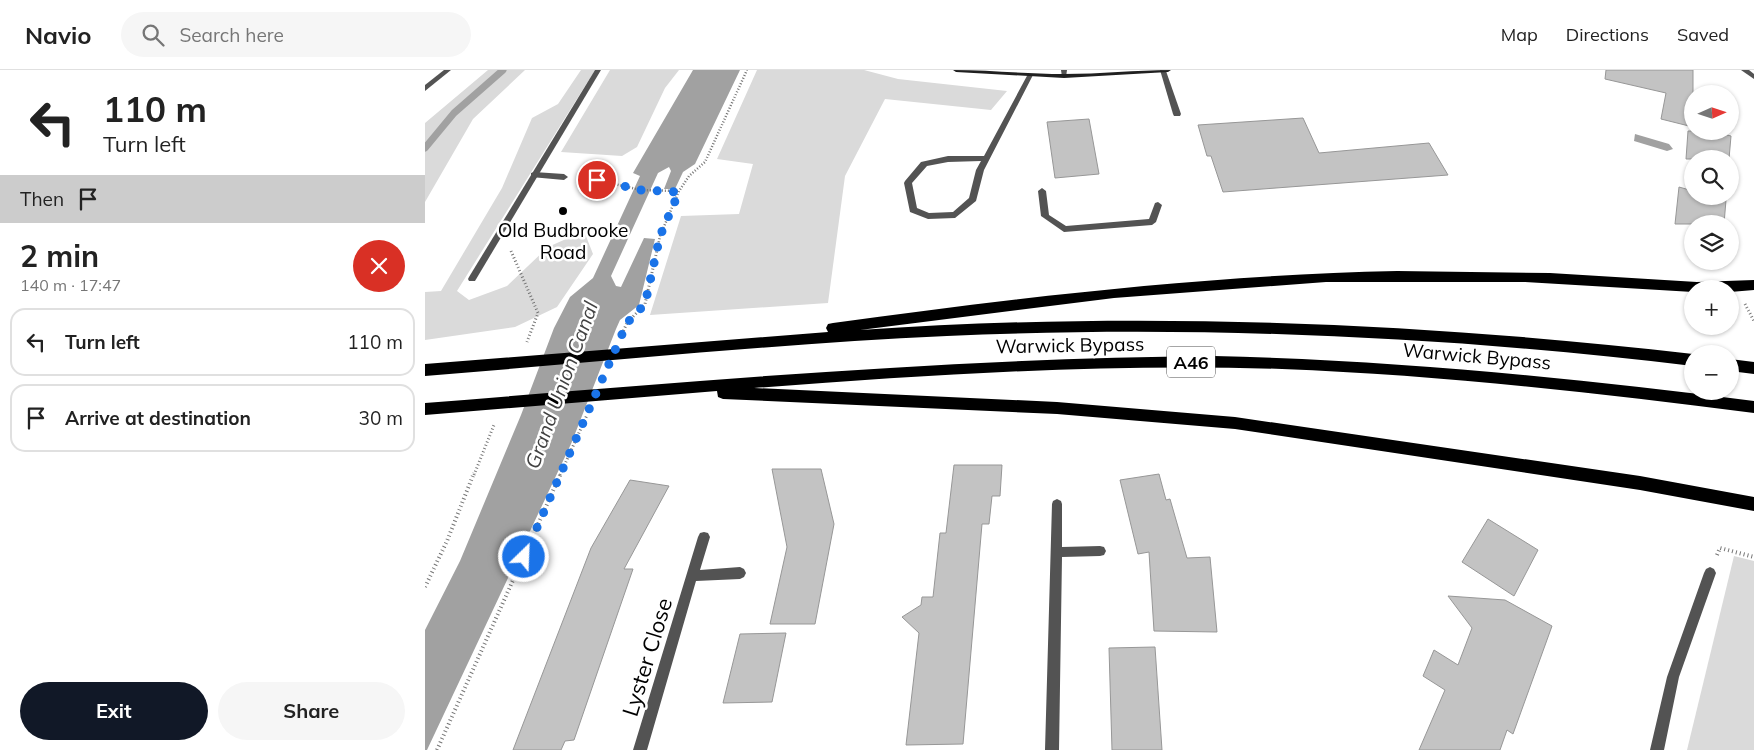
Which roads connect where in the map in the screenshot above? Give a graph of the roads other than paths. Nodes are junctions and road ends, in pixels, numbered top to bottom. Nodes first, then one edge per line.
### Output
1 (447, 70) edge
2 (598, 70) edge
3 (956, 70) edge
4 (1166, 70) edge
5 (1744, 70) edge
6 (1064, 73) edge
7 (1030, 75) junction
8 (1754, 77) edge
9 (425, 89) edge
10 (1177, 114) dead end
11 (986, 158) junction
12 (534, 175) junction
13 (564, 177) dead end
14 (1042, 190) dead end
15 (1157, 205) dead end
16 (472, 279) dead end
17 (1754, 285) edge
18 (683, 349) junction
19 (1684, 359) edge
20 (1739, 366) edge
21 (1754, 368) edge
22 (425, 370) edge
23 (654, 390) junction
24 (1754, 407) edge
25 (425, 409) edge
26 (1057, 504) dead end
27 (1754, 504) edge
28 (704, 537) dead end
29 (1100, 551) dead end
30 (1057, 552) junction
31 (1710, 573) road end
32 (740, 574) dead end
33 (693, 576) junction
34 (640, 750) edge
35 (1052, 750) edge
36 (1657, 750) edge

1 - 9 street
2 - 12 street
3 - 7 street
4 - 6 street
4 - 10 street
5 - 8 street
6 - 7 street
7 - 11 street
11 - 11 street
12 - 13 street
12 - 16 street
14 - 15 street
17 - 18 highway
18 - 19 highway, Warwick Bypass / A46
18 - 22 highway, Warwick Bypass / A46
20 - 21 highway
23 - 24 highway, Warwick Bypass / A46
23 - 25 highway, Warwick Bypass / A46
23 - 27 highway
26 - 30 street
28 - 33 street, Lyster Close
29 - 30 street
30 - 35 street
31 - 36 street
32 - 33 street
33 - 34 street, Lyster Close

